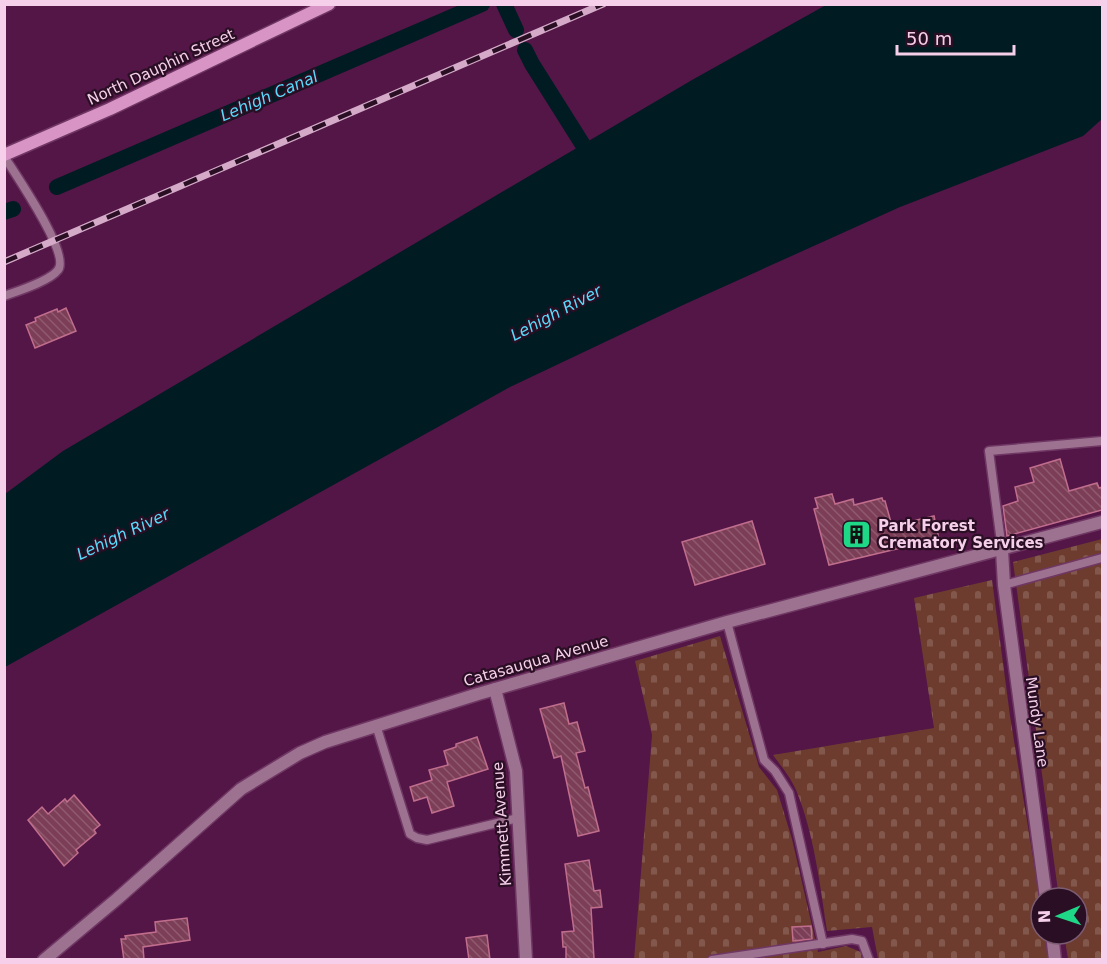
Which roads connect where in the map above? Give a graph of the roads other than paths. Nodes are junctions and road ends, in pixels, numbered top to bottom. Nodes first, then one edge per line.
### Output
1 (329, 4) edge
2 (4, 156) edge
3 (4, 296) edge
4 (1102, 441) edge
5 (1102, 522) edge
6 (1002, 550) junction
7 (1102, 558) edge
8 (1004, 585) junction
9 (727, 622) junction
10 (495, 689) junction
11 (376, 725) junction
12 (518, 818) junction
13 (1044, 886) edge
14 (823, 944) junction
15 (753, 957) edge
16 (44, 960) edge
17 (526, 960) edge
18 (712, 960) edge
19 (869, 960) edge

1 - 2 street, North Dauphin Street
2 - 3 lane
4 - 6 lane
5 - 6 street, Catasauqua Avenue
6 - 8 street, Mundy Lane
6 - 9 street, Catasauqua Avenue
7 - 8 lane
8 - 13 street, Mundy Lane
9 - 10 street, Catasauqua Avenue
9 - 14 lane
10 - 11 street, Catasauqua Avenue
10 - 12 street, Kimmett Avenue
11 - 12 lane
11 - 16 street, Catasauqua Avenue
12 - 17 street, Kimmett Avenue
14 - 15 lane
14 - 19 lane
15 - 18 lane

